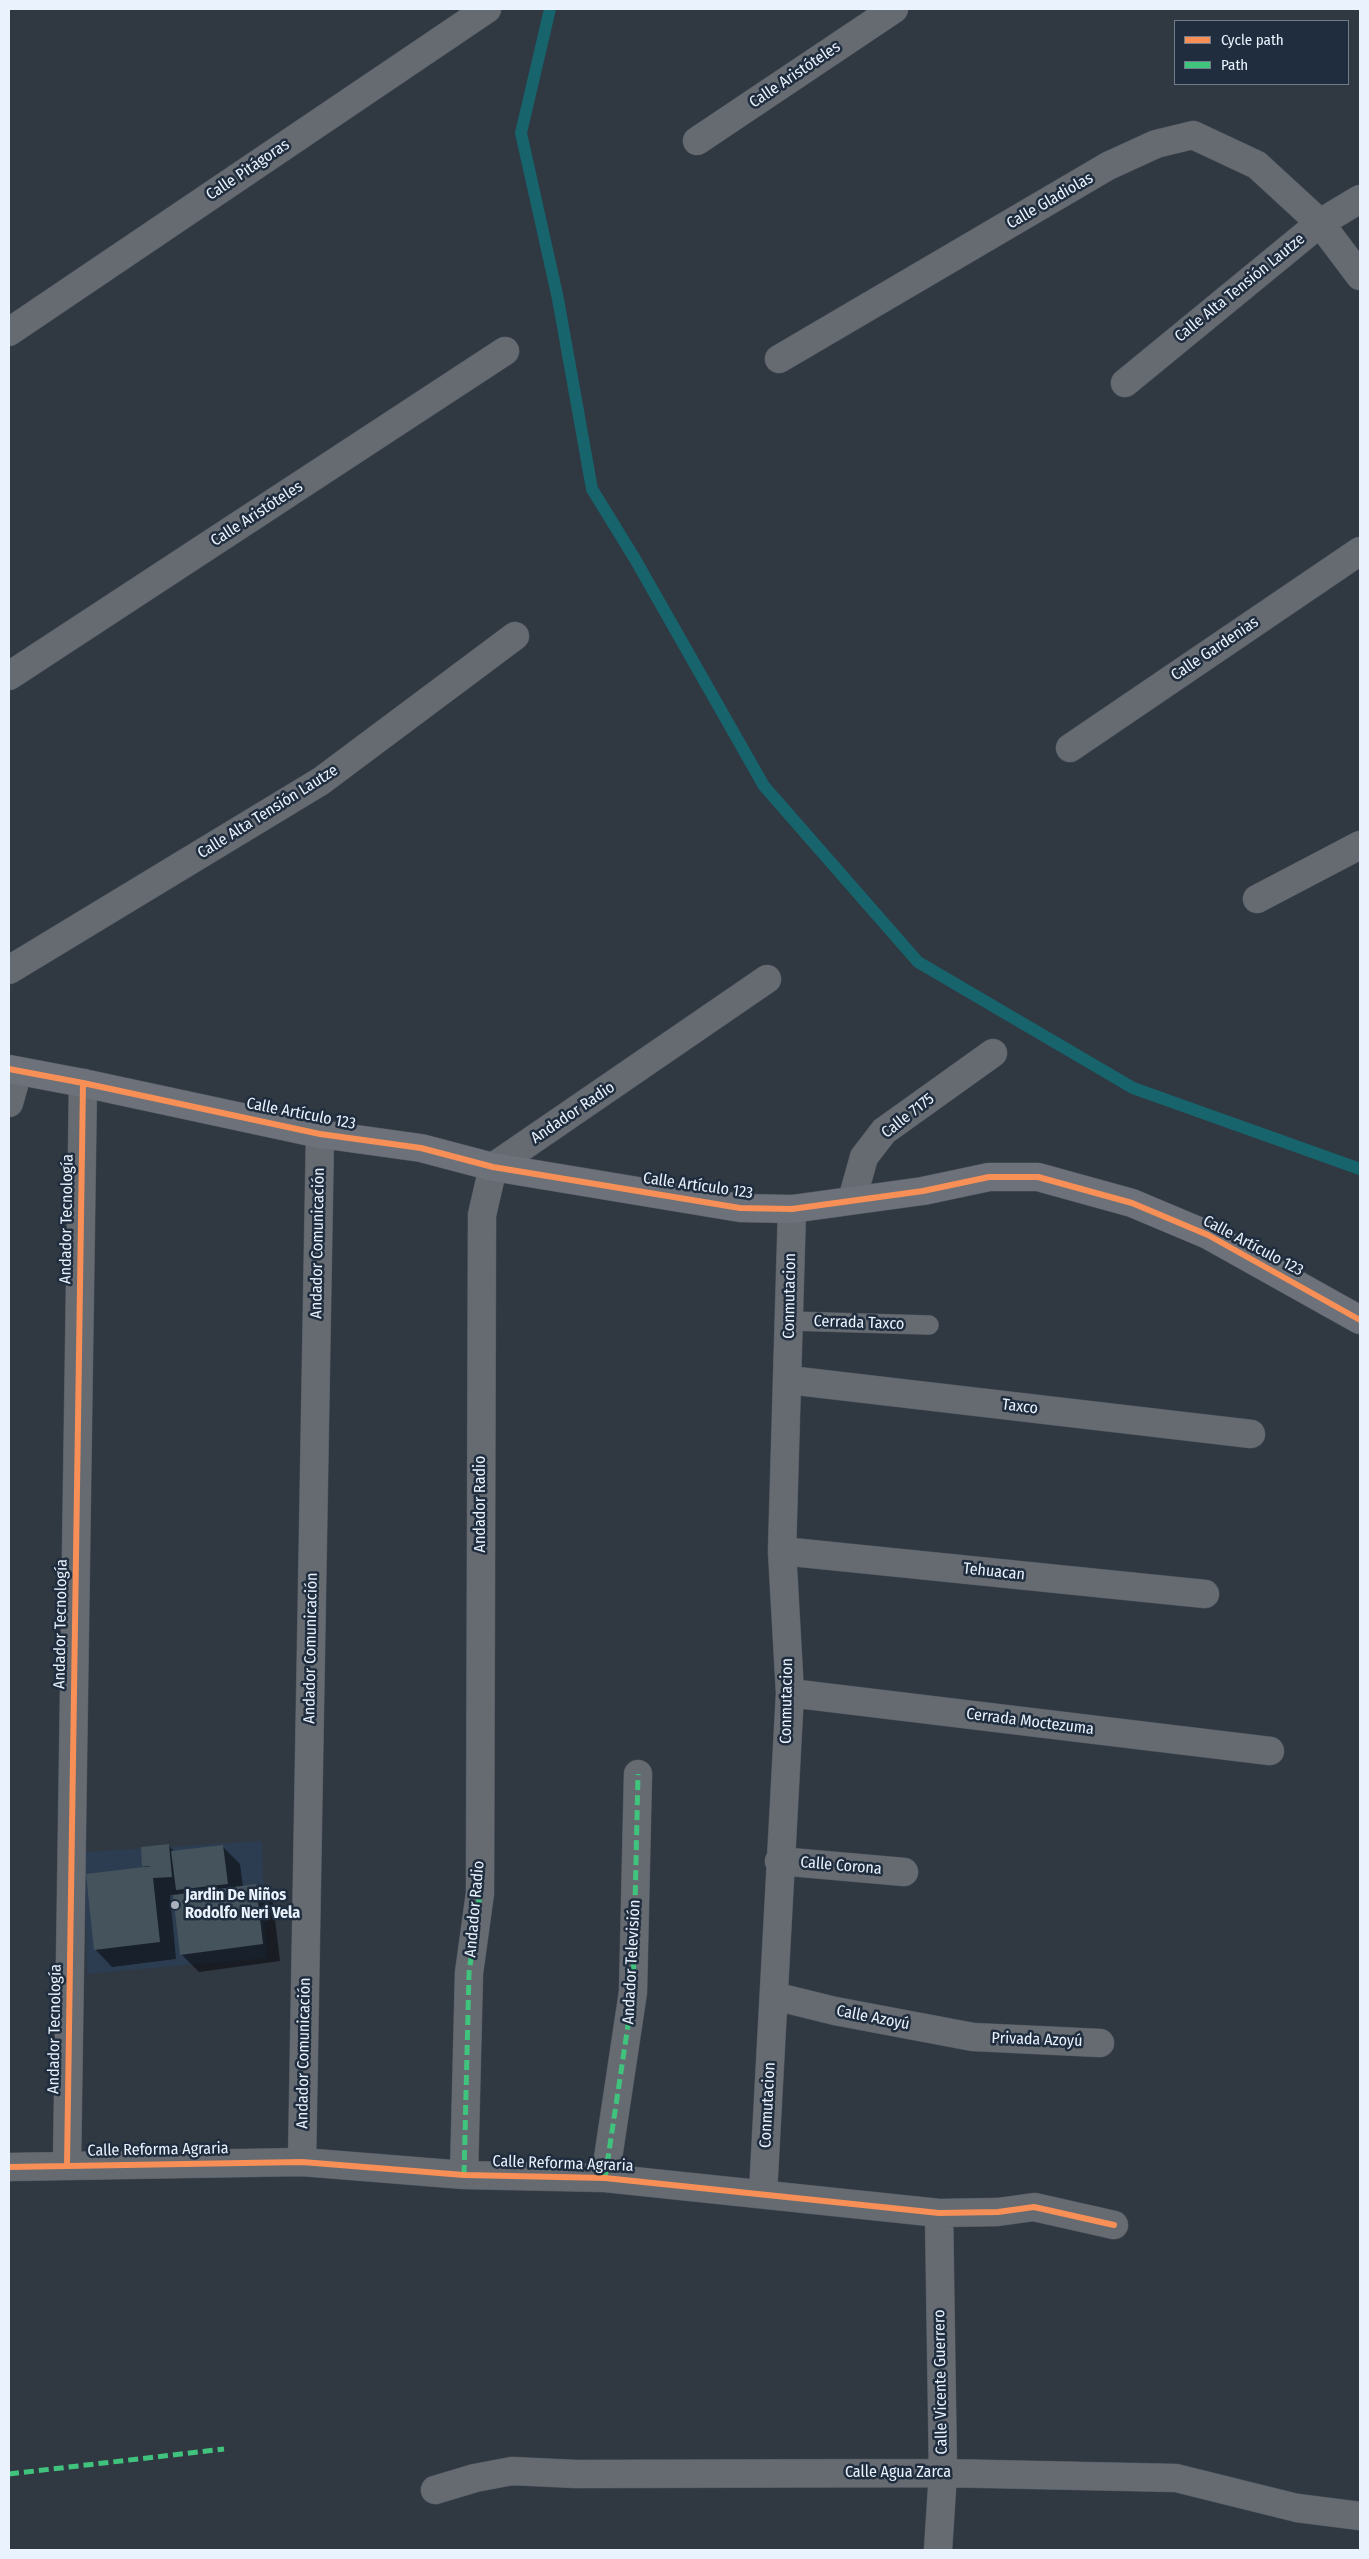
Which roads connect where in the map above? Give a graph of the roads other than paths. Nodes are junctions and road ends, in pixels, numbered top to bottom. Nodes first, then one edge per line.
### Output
1 (487, 9) edge
2 (894, 9) edge
3 (697, 141) dead end
4 (1360, 198) edge
5 (1320, 223) junction
6 (1360, 276) edge
7 (9, 332) edge
8 (505, 351) dead end
9 (779, 360) dead end
10 (1124, 383) dead end
11 (1360, 550) edge
12 (516, 636) dead end
13 (9, 676) edge
14 (1070, 748) dead end
15 (1360, 845) edge
16 (1257, 899) dead end
17 (9, 970) edge
18 (767, 979) dead end
19 (993, 1053) dead end
20 (13, 1070) edge
21 (83, 1083) junction
22 (9, 1103) edge
23 (320, 1134) junction
24 (493, 1167) junction
25 (852, 1200) junction
26 (792, 1209) junction
27 (1360, 1320) edge
28 (789, 1321) junction
29 (929, 1325) dead end
30 (789, 1380) junction
31 (1250, 1434) dead end
32 (782, 1551) junction
33 (1206, 1594) dead end
34 (790, 1693) junction
35 (1270, 1751) dead end
36 (638, 1774) dead end
37 (779, 1861) junction
38 (904, 1872) dead end
39 (774, 1996) junction
40 (973, 2037) joint
41 (1100, 2043) dead end
42 (302, 2162) junction
43 (67, 2165) junction
44 (9, 2167) edge
45 (464, 2175) junction
46 (606, 2178) junction
47 (763, 2193) junction
48 (939, 2213) junction
49 (1114, 2225) dead end
50 (943, 2473) junction
51 (435, 2490) dead end
52 (1360, 2516) edge
53 (938, 2550) edge

1 - 7 street, Calle Pitágoras
2 - 3 street, Calle Aristóteles
4 - 5 street, Calle Alta Tensión Lautze
5 - 6 street, Calle Gladiolas
5 - 9 street, Calle Gladiolas
5 - 10 street, Calle Alta Tensión Lautze
8 - 13 street, Calle Aristóteles
11 - 14 street, Calle Gardenias
12 - 17 street, Calle Alta Tensión Lautze
15 - 16 street
18 - 24 street, Andador Radio
19 - 25 street, Calle 7175
20 - 21 street, Calle Artículo 123
20 - 22 street
21 - 23 street, Calle Artículo 123
21 - 43 street, Andador Tecnología
23 - 24 street, Calle Artículo 123
23 - 42 street, Andador Comunicación
24 - 26 street, Calle Artículo 123
24 - 45 street, Andador Radio
25 - 26 street, Calle Artículo 123
25 - 27 street, Calle Artículo 123
26 - 28 street, Conmutacion
28 - 29 lane, Cerrada Taxco
28 - 30 street, Conmutacion
30 - 31 street, Taxco
30 - 32 street, Conmutacion
32 - 33 street, Tehuacan
32 - 34 street, Conmutacion
34 - 35 street, Cerrada Moctezuma
34 - 37 street, Conmutacion
36 - 46 street, Andador Televisión
37 - 38 street, Calle Corona
37 - 39 street, Conmutacion
39 - 40 street, Calle Azoyú
39 - 47 street, Conmutacion
40 - 41 street, Privada Azoyú
42 - 43 street, Calle Reforma Agraria
42 - 45 street, Calle Reforma Agraria
43 - 44 street, Calle Reforma Agraria
45 - 46 street, Calle Reforma Agraria
46 - 47 street, Calle Reforma Agraria
47 - 48 street, Calle Reforma Agraria
48 - 49 street, Calle Reforma Agraria
48 - 50 street, Calle Vicente Guerrero
50 - 51 street, Calle Agua Zarca
50 - 52 street, Calle Agua Zarca
50 - 53 street, Calle Vicente Guerrero

